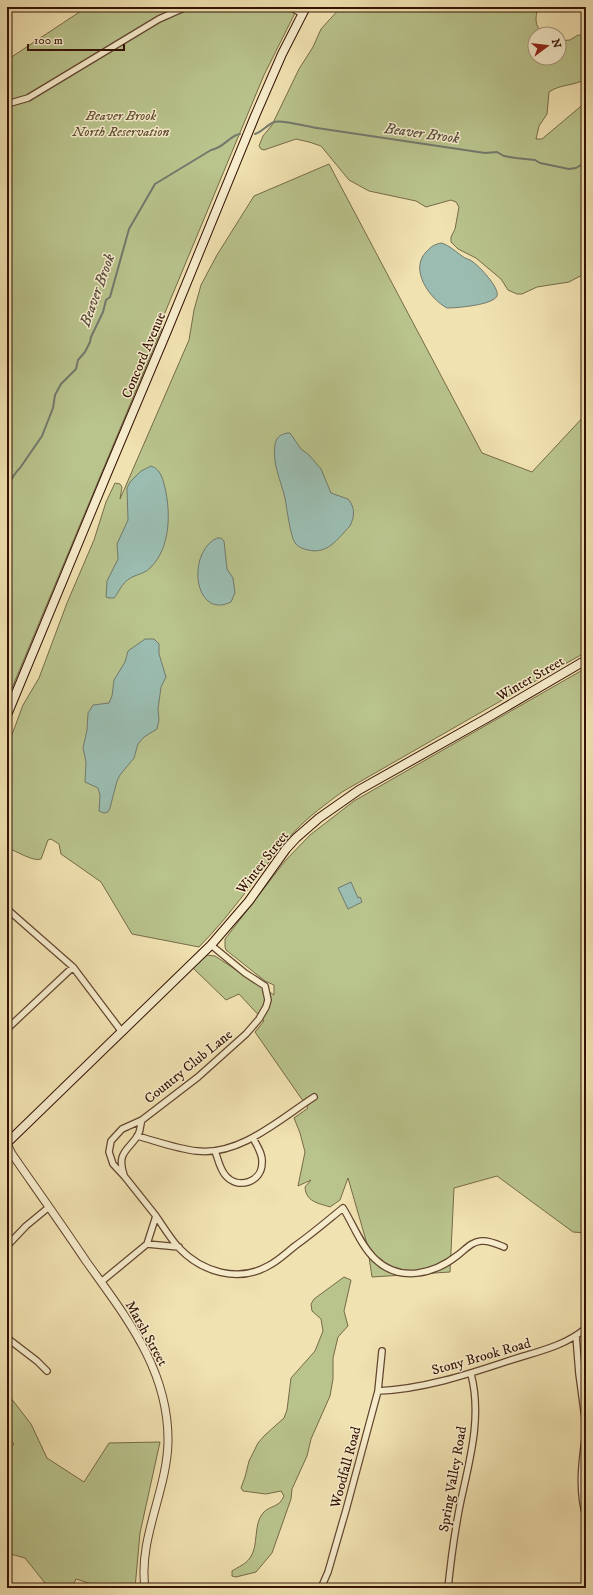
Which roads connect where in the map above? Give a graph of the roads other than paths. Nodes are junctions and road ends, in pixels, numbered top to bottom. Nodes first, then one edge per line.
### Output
1 (186, 7) edge
2 (290, 7) edge
3 (305, 9) edge
4 (7, 104) edge
5 (586, 660) edge
6 (7, 715) edge
7 (7, 909) edge
8 (211, 945) junction
9 (73, 967) junction
10 (7, 1029) edge
11 (122, 1032) junction
12 (314, 1098) dead end
13 (142, 1120) junction
14 (137, 1136) junction
15 (253, 1138) junction
16 (7, 1143) edge
17 (215, 1151) junction
18 (125, 1177) junction
19 (49, 1207) junction
20 (156, 1216) junction
21 (147, 1244) junction
22 (7, 1246) edge
23 (179, 1247) junction
24 (504, 1247) dead end
25 (101, 1282) junction
26 (586, 1328) edge
27 (576, 1336) junction
28 (7, 1338) edge
29 (382, 1351) dead end
30 (47, 1371) dead end
31 (471, 1374) junction
32 (378, 1391) junction
33 (586, 1426) edge
34 (586, 1432) edge
35 (586, 1517) edge
36 (145, 1588) edge
37 (321, 1588) edge
38 (448, 1588) edge

1 - 4 street
2 - 3 street
3 - 6 main road, Concord Avenue
5 - 8 main road, Winter Street
7 - 9 street
8 - 11 main road, Winter Street
8 - 13 street, Country Club Lane
9 - 10 street
9 - 11 street
11 - 16 main road, Winter Street
12 - 15 street
13 - 14 street, Country Club Lane
13 - 18 street, Country Club Lane
14 - 17 street
14 - 18 street, Country Club Lane
15 - 17 street
15 - 17 street
16 - 19 street, Marsh Street
18 - 20 street, Country Club Lane
19 - 22 street
19 - 25 street, Marsh Street
20 - 21 street
20 - 23 street, Country Club Lane
21 - 23 street
21 - 25 street
23 - 24 street, Country Club Lane
25 - 36 street, Marsh Street
26 - 27 street, Stony Brook Road
27 - 31 street, Stony Brook Road
27 - 33 street
28 - 30 street
29 - 32 street, Woodfall Road
31 - 32 street, Stony Brook Road
31 - 38 street, Spring Valley Road
32 - 37 street, Woodfall Road
34 - 35 street

